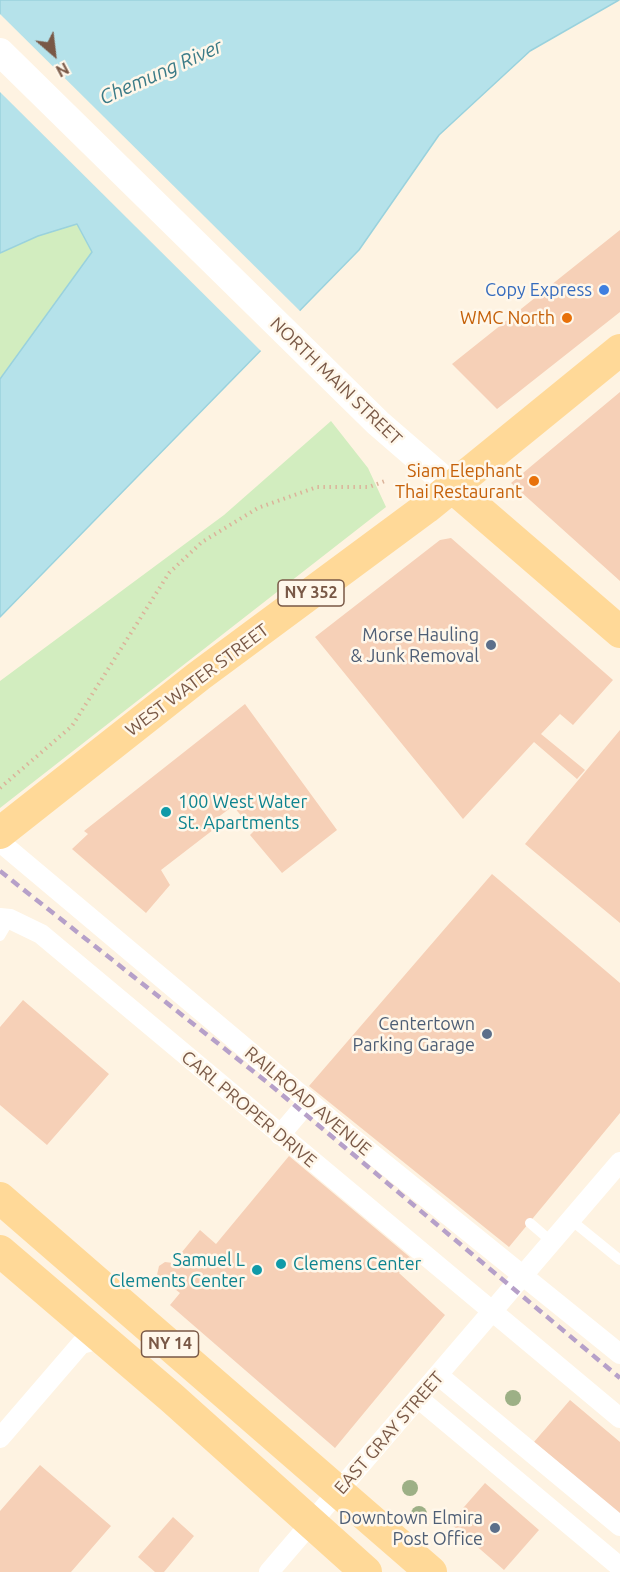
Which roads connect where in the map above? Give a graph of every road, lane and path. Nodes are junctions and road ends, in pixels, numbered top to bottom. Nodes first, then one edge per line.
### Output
1 (0, 52) edge
2 (620, 350) edge
3 (385, 481) dead end
4 (452, 487) junction
5 (620, 632) edge
6 (0, 788) edge
7 (0, 833) edge
8 (0, 842) edge
9 (5, 919) edge
10 (0, 936) edge
11 (308, 1102) junction
12 (280, 1135) junction
13 (620, 1162) edge
14 (0, 1198) edge
15 (572, 1220) junction
16 (530, 1223) dead end
17 (552, 1242) junction
18 (0, 1251) edge
19 (620, 1260) edge
20 (523, 1277) junction
21 (492, 1313) junction
22 (103, 1338) junction
23 (620, 1354) edge
24 (438, 1375) junction
25 (418, 1398) junction
26 (620, 1418) edge
27 (0, 1438) edge
28 (338, 1492) junction
29 (311, 1523) junction
30 (620, 1526) edge
31 (620, 1567) edge
32 (269, 1572) edge
33 (366, 1572) edge
34 (431, 1572) edge

1 - 4 main road, NORTH MAIN STREET
2 - 4 main road, WEST WATER STREET / NY 352
3 - 6 path
4 - 5 main road, NORTH MAIN STREET
4 - 7 main road, WEST WATER STREET / NY 352
8 - 11 street, RAILROAD AVENUE
9 - 10 lane
9 - 12 street, CARL PROPER DRIVE
11 - 12 street
11 - 20 street, RAILROAD AVENUE
12 - 21 street, CARL PROPER DRIVE
13 - 15 street, EAST GRAY STREET
14 - 28 main road, NY 14
15 - 17 street, EAST GRAY STREET
15 - 19 lane
16 - 17 lane
17 - 20 street, EAST GRAY STREET
18 - 22 main road, NY 14
20 - 21 street, EAST GRAY STREET
20 - 23 street, RAILROAD AVENUE
21 - 24 street, EAST GRAY STREET
21 - 26 street
22 - 27 street
22 - 29 main road, NY 14
24 - 25 street, EAST GRAY STREET
24 - 30 street
25 - 28 street, EAST GRAY STREET
25 - 31 street
28 - 29 street, EAST GRAY STREET
28 - 34 main road, NY 14
29 - 32 street, EAST GRAY STREET
29 - 33 main road, NY 14

